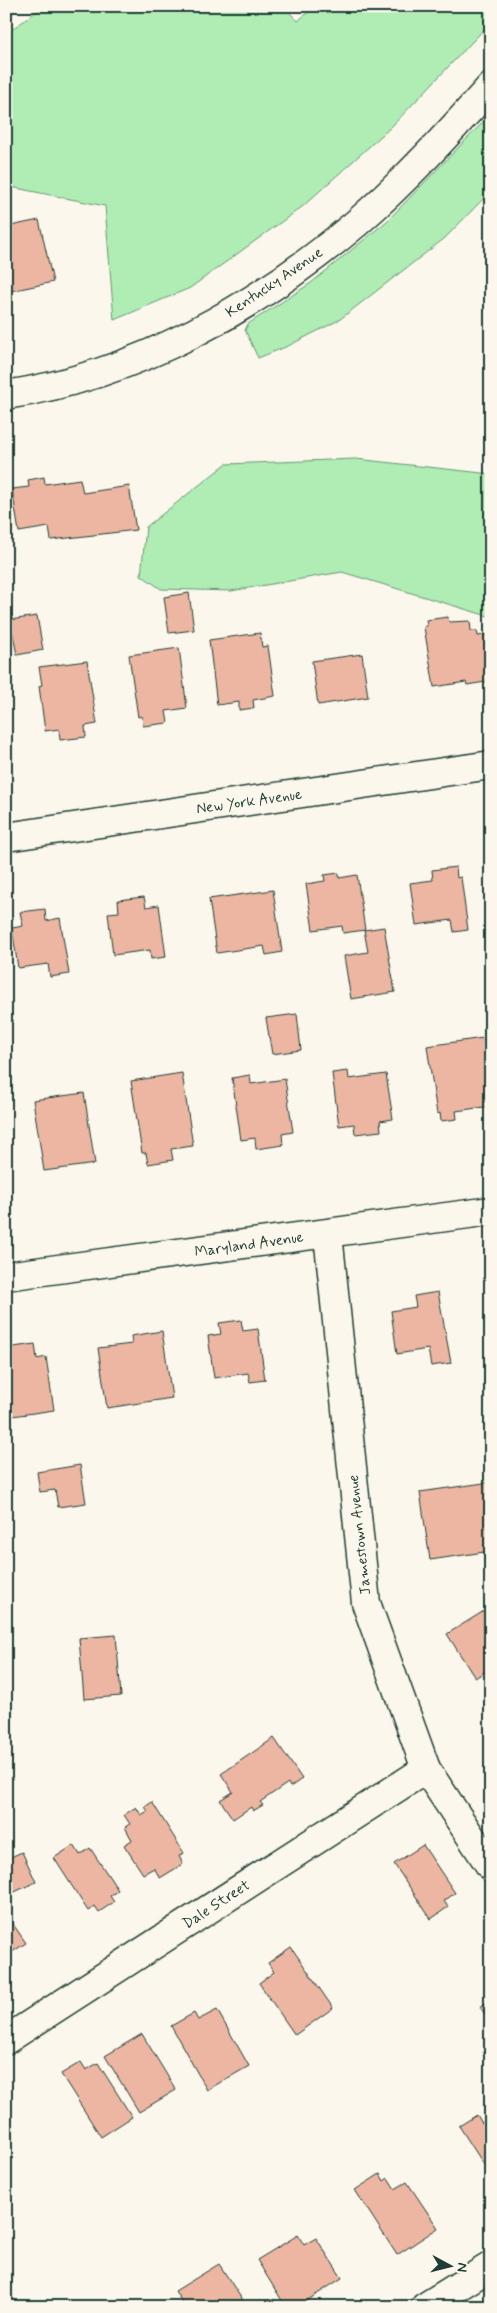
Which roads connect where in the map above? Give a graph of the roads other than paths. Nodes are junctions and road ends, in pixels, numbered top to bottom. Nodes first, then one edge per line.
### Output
1 (491, 86) edge
2 (6, 395) edge
3 (491, 765) edge
4 (6, 837) edge
5 (491, 1211) edge
6 (328, 1234) junction
7 (6, 1276) edge
8 (426, 1769) junction
9 (491, 1867) edge
10 (6, 2040) edge
11 (491, 2266) edge
12 (425, 2307) edge

1 - 2 street, Kentucky Avenue
3 - 4 street, New York Avenue
5 - 6 street, Maryland Avenue
6 - 7 street, Maryland Avenue
6 - 8 street, Jamestown Avenue
8 - 9 street, Jamestown Avenue
8 - 10 street, Dale Street
11 - 12 street

